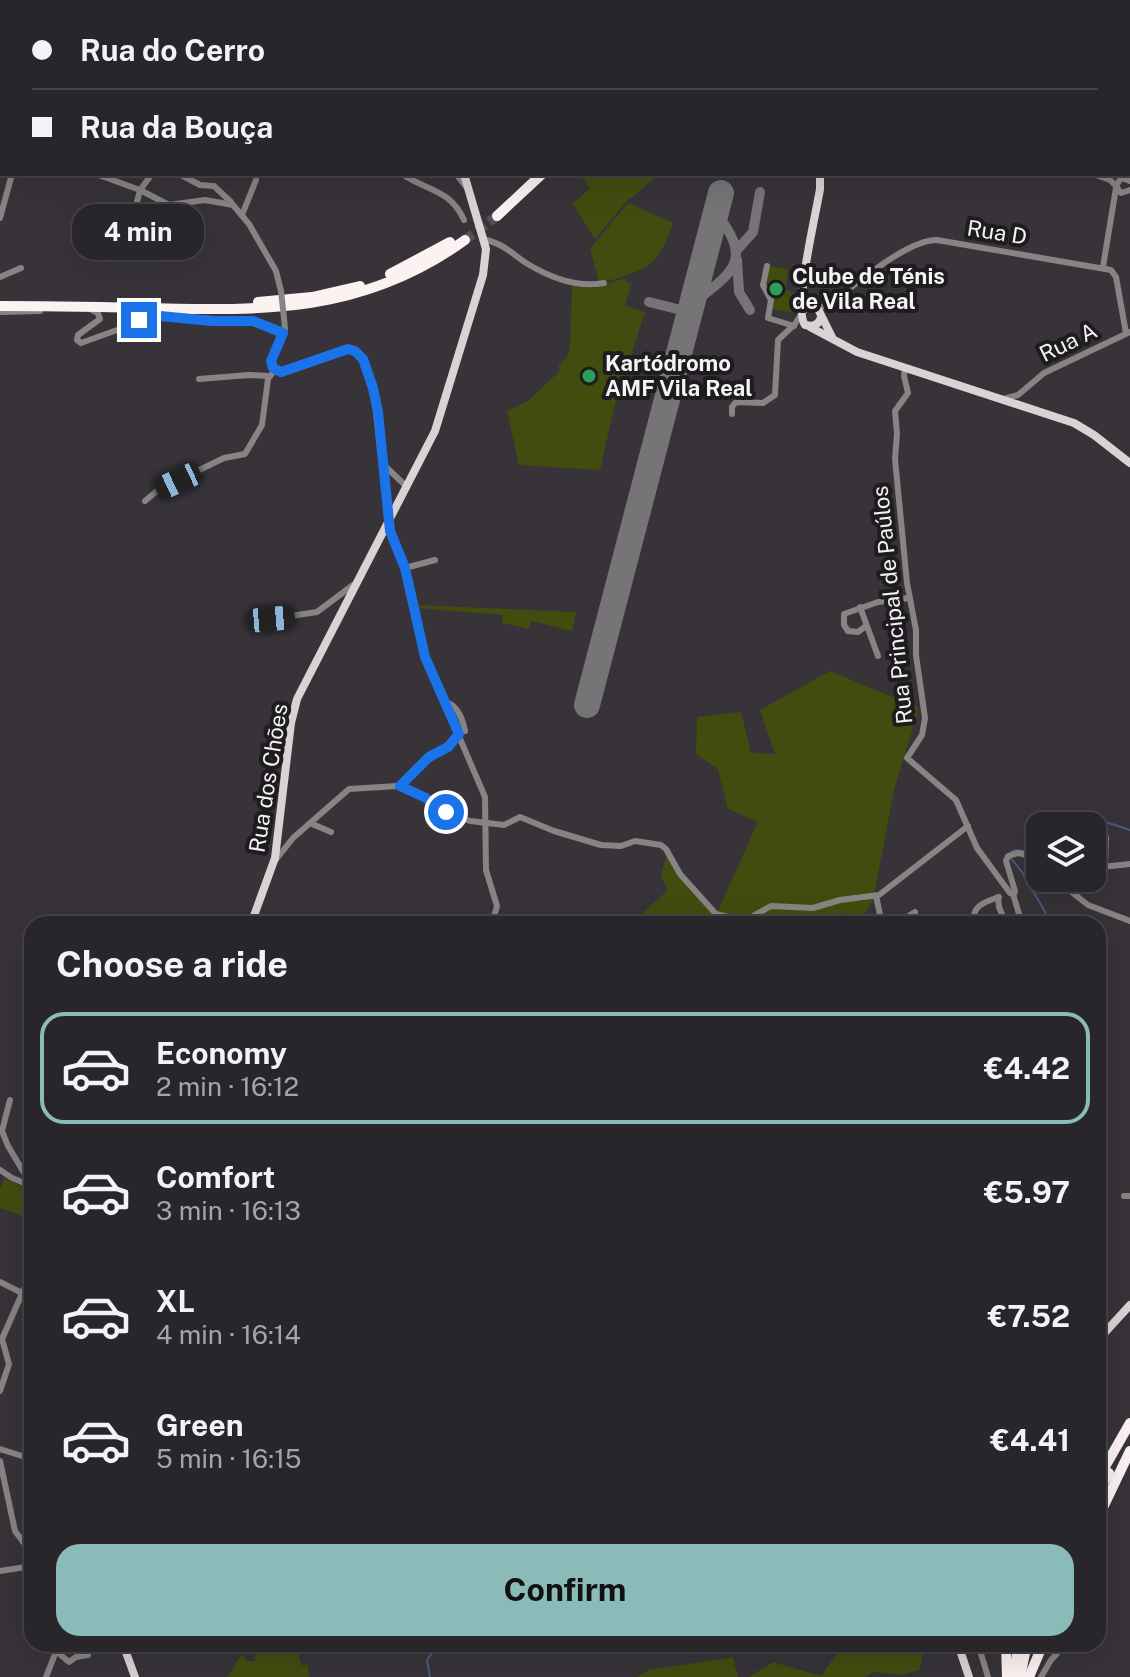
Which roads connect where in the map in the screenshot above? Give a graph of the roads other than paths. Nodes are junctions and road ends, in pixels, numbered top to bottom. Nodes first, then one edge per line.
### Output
1 (11, 176) edge
2 (102, 176) edge
3 (150, 176) edge
4 (183, 176) edge
5 (406, 176) edge
6 (458, 176) edge
7 (464, 176) edge
8 (531, 176) edge
9 (540, 176) edge
10 (820, 176) edge
11 (256, 180) dead end
12 (1119, 180) edge
13 (1130, 181) edge
14 (467, 188) junction
15 (140, 190) junction
16 (1128, 192) edge
17 (1115, 204) junction
18 (233, 205) junction
19 (242, 215) junction
20 (0, 218) edge
21 (474, 221) junction
22 (132, 222) dead end
23 (463, 238) tunnel mouth
24 (484, 244) junction
25 (767, 266) dead end
26 (1103, 267) junction
27 (21, 268) dead end
28 (805, 274) junction
29 (0, 277) edge
30 (604, 283) dead end
31 (1130, 290) edge
32 (1119, 295) junction
33 (0, 306) edge
34 (818, 312) junction
35 (801, 313) junction
36 (794, 326) junction
37 (807, 326) junction
38 (1128, 328) edge
39 (283, 333) junction
40 (832, 338) junction
41 (778, 346) junction
42 (905, 368) junction
43 (275, 370) junction
44 (269, 376) junction
45 (199, 379) dead end
46 (1020, 398) junction
47 (732, 414) dead end
48 (383, 462) junction
49 (1130, 463) edge
50 (396, 475) junction
51 (413, 475) junction
52 (407, 487) junction
53 (145, 501) dead end
54 (388, 523) junction
55 (383, 534) junction
56 (393, 540) junction
57 (435, 560) dead end
58 (405, 568) junction
59 (357, 582) junction
60 (909, 598) junction
61 (860, 607) junction
62 (271, 619) dead end
63 (866, 626) junction
64 (878, 656) dead end
65 (462, 733) junction
66 (400, 786) junction
67 (310, 823) junction
68 (487, 823) junction
69 (968, 826) junction
70 (331, 832) dead end
71 (1026, 855) edge
72 (274, 862) junction
73 (1130, 864) edge
74 (1106, 866) edge
75 (1010, 892) junction
76 (1072, 892) edge
77 (876, 896) junction
78 (999, 897) junction
79 (1019, 911) junction
80 (915, 912) dead end
81 (254, 916) edge
82 (494, 916) edge
83 (724, 916) edge
84 (753, 916) edge
85 (880, 916) edge
86 (909, 916) edge
87 (973, 916) edge
88 (1003, 916) edge
89 (1013, 916) edge
90 (1020, 916) edge
91 (1130, 921) edge
92 (10, 1100) dead end
93 (0, 1170) edge
94 (24, 1173) edge
95 (24, 1183) edge
96 (0, 1282) edge
97 (24, 1289) edge
98 (22, 1293) junction
99 (1130, 1305) edge
100 (1106, 1331) edge
101 (4, 1359) edge
102 (0, 1391) edge
103 (1130, 1415) edge
104 (1130, 1423) edge
105 (1130, 1437) edge
106 (0, 1449) edge
107 (1130, 1451) edge
108 (1106, 1452) edge
109 (24, 1456) edge
110 (0, 1464) edge
111 (1106, 1465) edge
112 (1106, 1478) edge
113 (1106, 1501) edge
114 (24, 1543) edge
115 (24, 1567) edge
116 (0, 1571) edge
117 (55, 1652) edge
118 (60, 1652) edge
119 (126, 1652) edge
120 (961, 1652) edge
121 (980, 1652) edge
122 (1007, 1652) edge
123 (1017, 1652) edge
124 (1025, 1652) edge
125 (1040, 1652) edge
126 (1058, 1652) edge
127 (88, 1655) dead end
128 (47, 1675) edge
129 (58, 1677) edge
130 (135, 1677) edge
131 (969, 1677) edge
132 (988, 1677) edge
133 (1010, 1677) edge
134 (1020, 1677) edge
135 (1029, 1677) edge
136 (1041, 1677) edge

1 - 20 street
2 - 15 street
3 - 15 street
4 - 18 street
5 - 21 street
6 - 14 street
7 - 14 main road
8 - 9 highway
10 - 28 main road
11 - 19 street
12 - 13 street
12 - 16 street
12 - 17 street
14 - 21 main road
15 - 18 street
15 - 22 street
16 - 17 street
17 - 26 street
18 - 19 street
19 - 39 street, bridge
21 - 24 main road
23 - 33 highway
24 - 30 street
24 - 51 main road, Rua dos Chões
25 - 36 street
26 - 32 street
26 - 34 street, Rua D
27 - 29 street
28 - 34 main road
28 - 35 main road
31 - 32 street
32 - 38 street
33 - 39 street
34 - 35 main road
34 - 37 main road
34 - 40 main road
35 - 36 street
35 - 37 main road
36 - 41 street
37 - 40 main road
37 - 41 street
38 - 46 street, Rua A
39 - 43 street
40 - 42 main road
41 - 47 street
42 - 46 main road
42 - 60 street, Rua Principal de Paúlos
43 - 44 street
43 - 48 street
44 - 45 street
44 - 53 street
46 - 49 main road
48 - 50 street
48 - 54 street
50 - 51 street
50 - 52 street
51 - 52 main road, Rua dos Chões
52 - 54 main road, Rua dos Chões
54 - 55 main road, Rua dos Chões
54 - 56 street
55 - 56 street
55 - 59 main road, Rua dos Chões
56 - 58 street
57 - 58 street
58 - 65 street
59 - 62 street
59 - 72 main road, Rua dos Chões
60 - 61 street
60 - 69 street, Rua Principal de Paúlos
61 - 63 street
61 - 63 street
63 - 64 street
65 - 66 street
65 - 68 street
66 - 67 street
66 - 68 street
67 - 70 street
67 - 72 street
68 - 82 street
68 - 83 street
69 - 75 street, Rua Principal de Paúlos
69 - 77 street
71 - 75 street
72 - 81 main road, Rua dos Chões
73 - 74 street
75 - 78 street
75 - 79 street
76 - 91 street
77 - 84 street
77 - 85 street
78 - 87 street
78 - 88 street
79 - 89 street
79 - 90 street
80 - 86 street
92 - 94 street
93 - 95 street
96 - 98 street
97 - 98 street
98 - 101 street
99 - 100 main road
101 - 102 street
103 - 108 highway
104 - 111 highway
105 - 112 highway
106 - 109 street
107 - 113 highway
110 - 114 street
115 - 116 street
117 - 128 street
118 - 127 street
119 - 130 main road
120 - 131 main road
121 - 132 street
122 - 133 highway
123 - 133 highway
124 - 134 highway
125 - 135 highway
126 - 136 street
128 - 129 street

